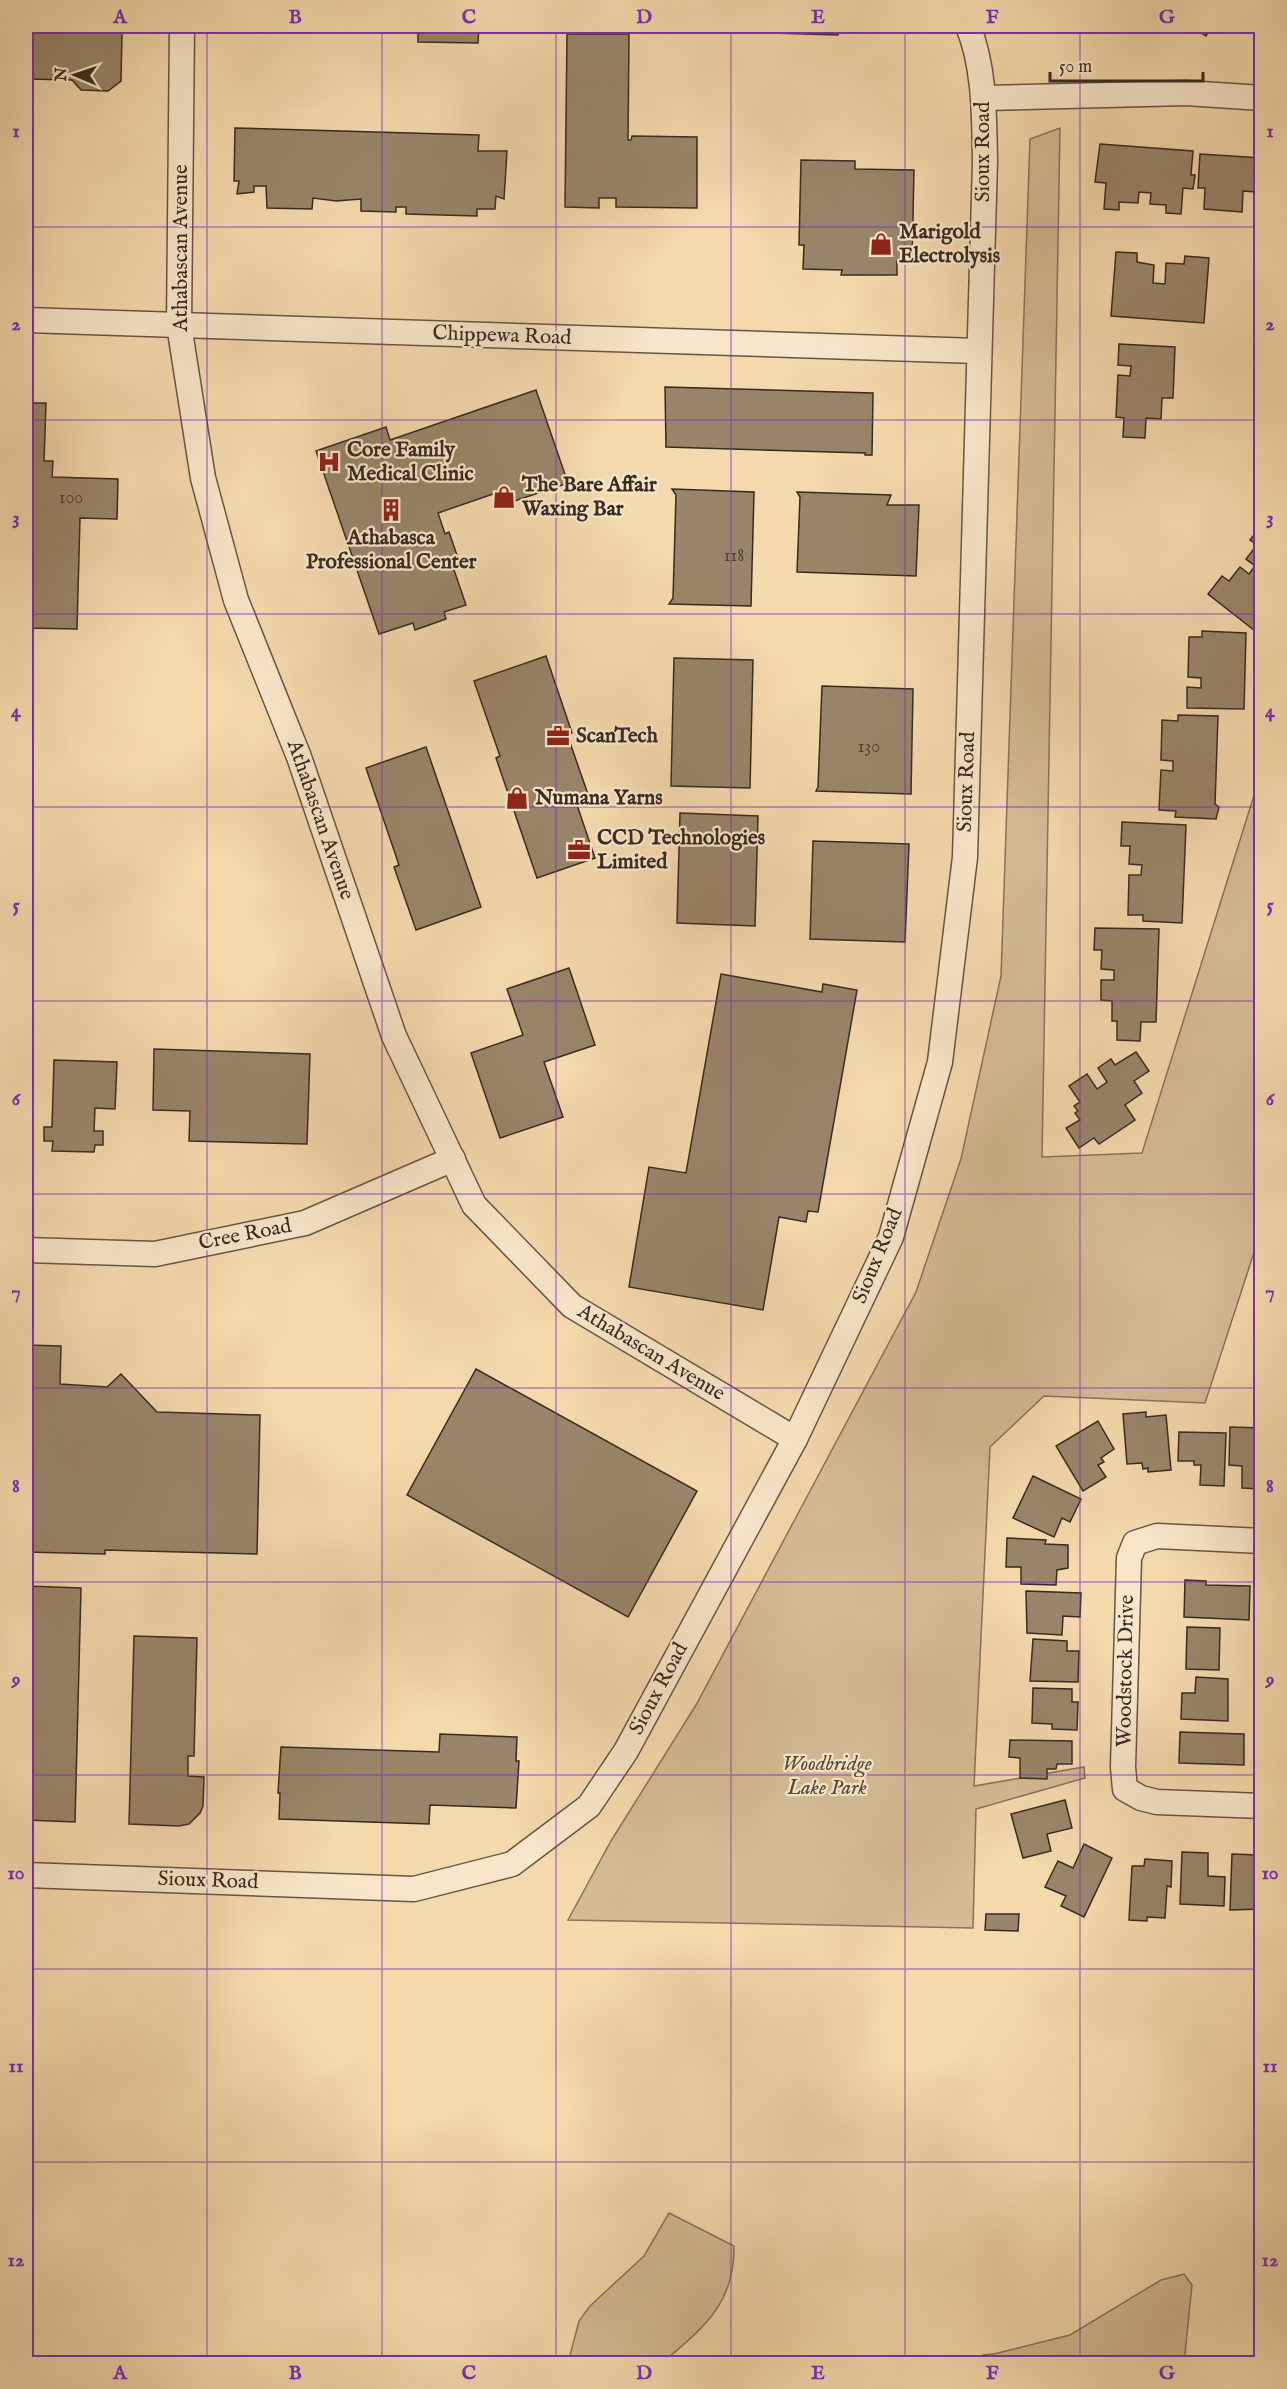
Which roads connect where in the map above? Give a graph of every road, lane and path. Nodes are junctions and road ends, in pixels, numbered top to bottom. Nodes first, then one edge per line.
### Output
1 (182, 26) edge
2 (968, 26) edge
3 (984, 98) junction
4 (1262, 98) edge
5 (26, 320) edge
6 (179, 325) junction
7 (978, 351) junction
8 (453, 1159) junction
9 (26, 1250) edge
10 (795, 1439) junction
11 (1262, 1540) edge
12 (1262, 1806) edge
13 (26, 1875) edge

1 - 6 street, Athabascan Avenue
2 - 3 street, Sioux Road
3 - 4 street
3 - 7 street, Sioux Road
5 - 6 street, Chippewa Road
6 - 7 street, Chippewa Road
6 - 8 street, Athabascan Avenue
7 - 10 street, Sioux Road
8 - 9 street, Cree Road
8 - 10 street, Athabascan Avenue
10 - 13 street, Sioux Road
11 - 12 street, Woodstock Drive

